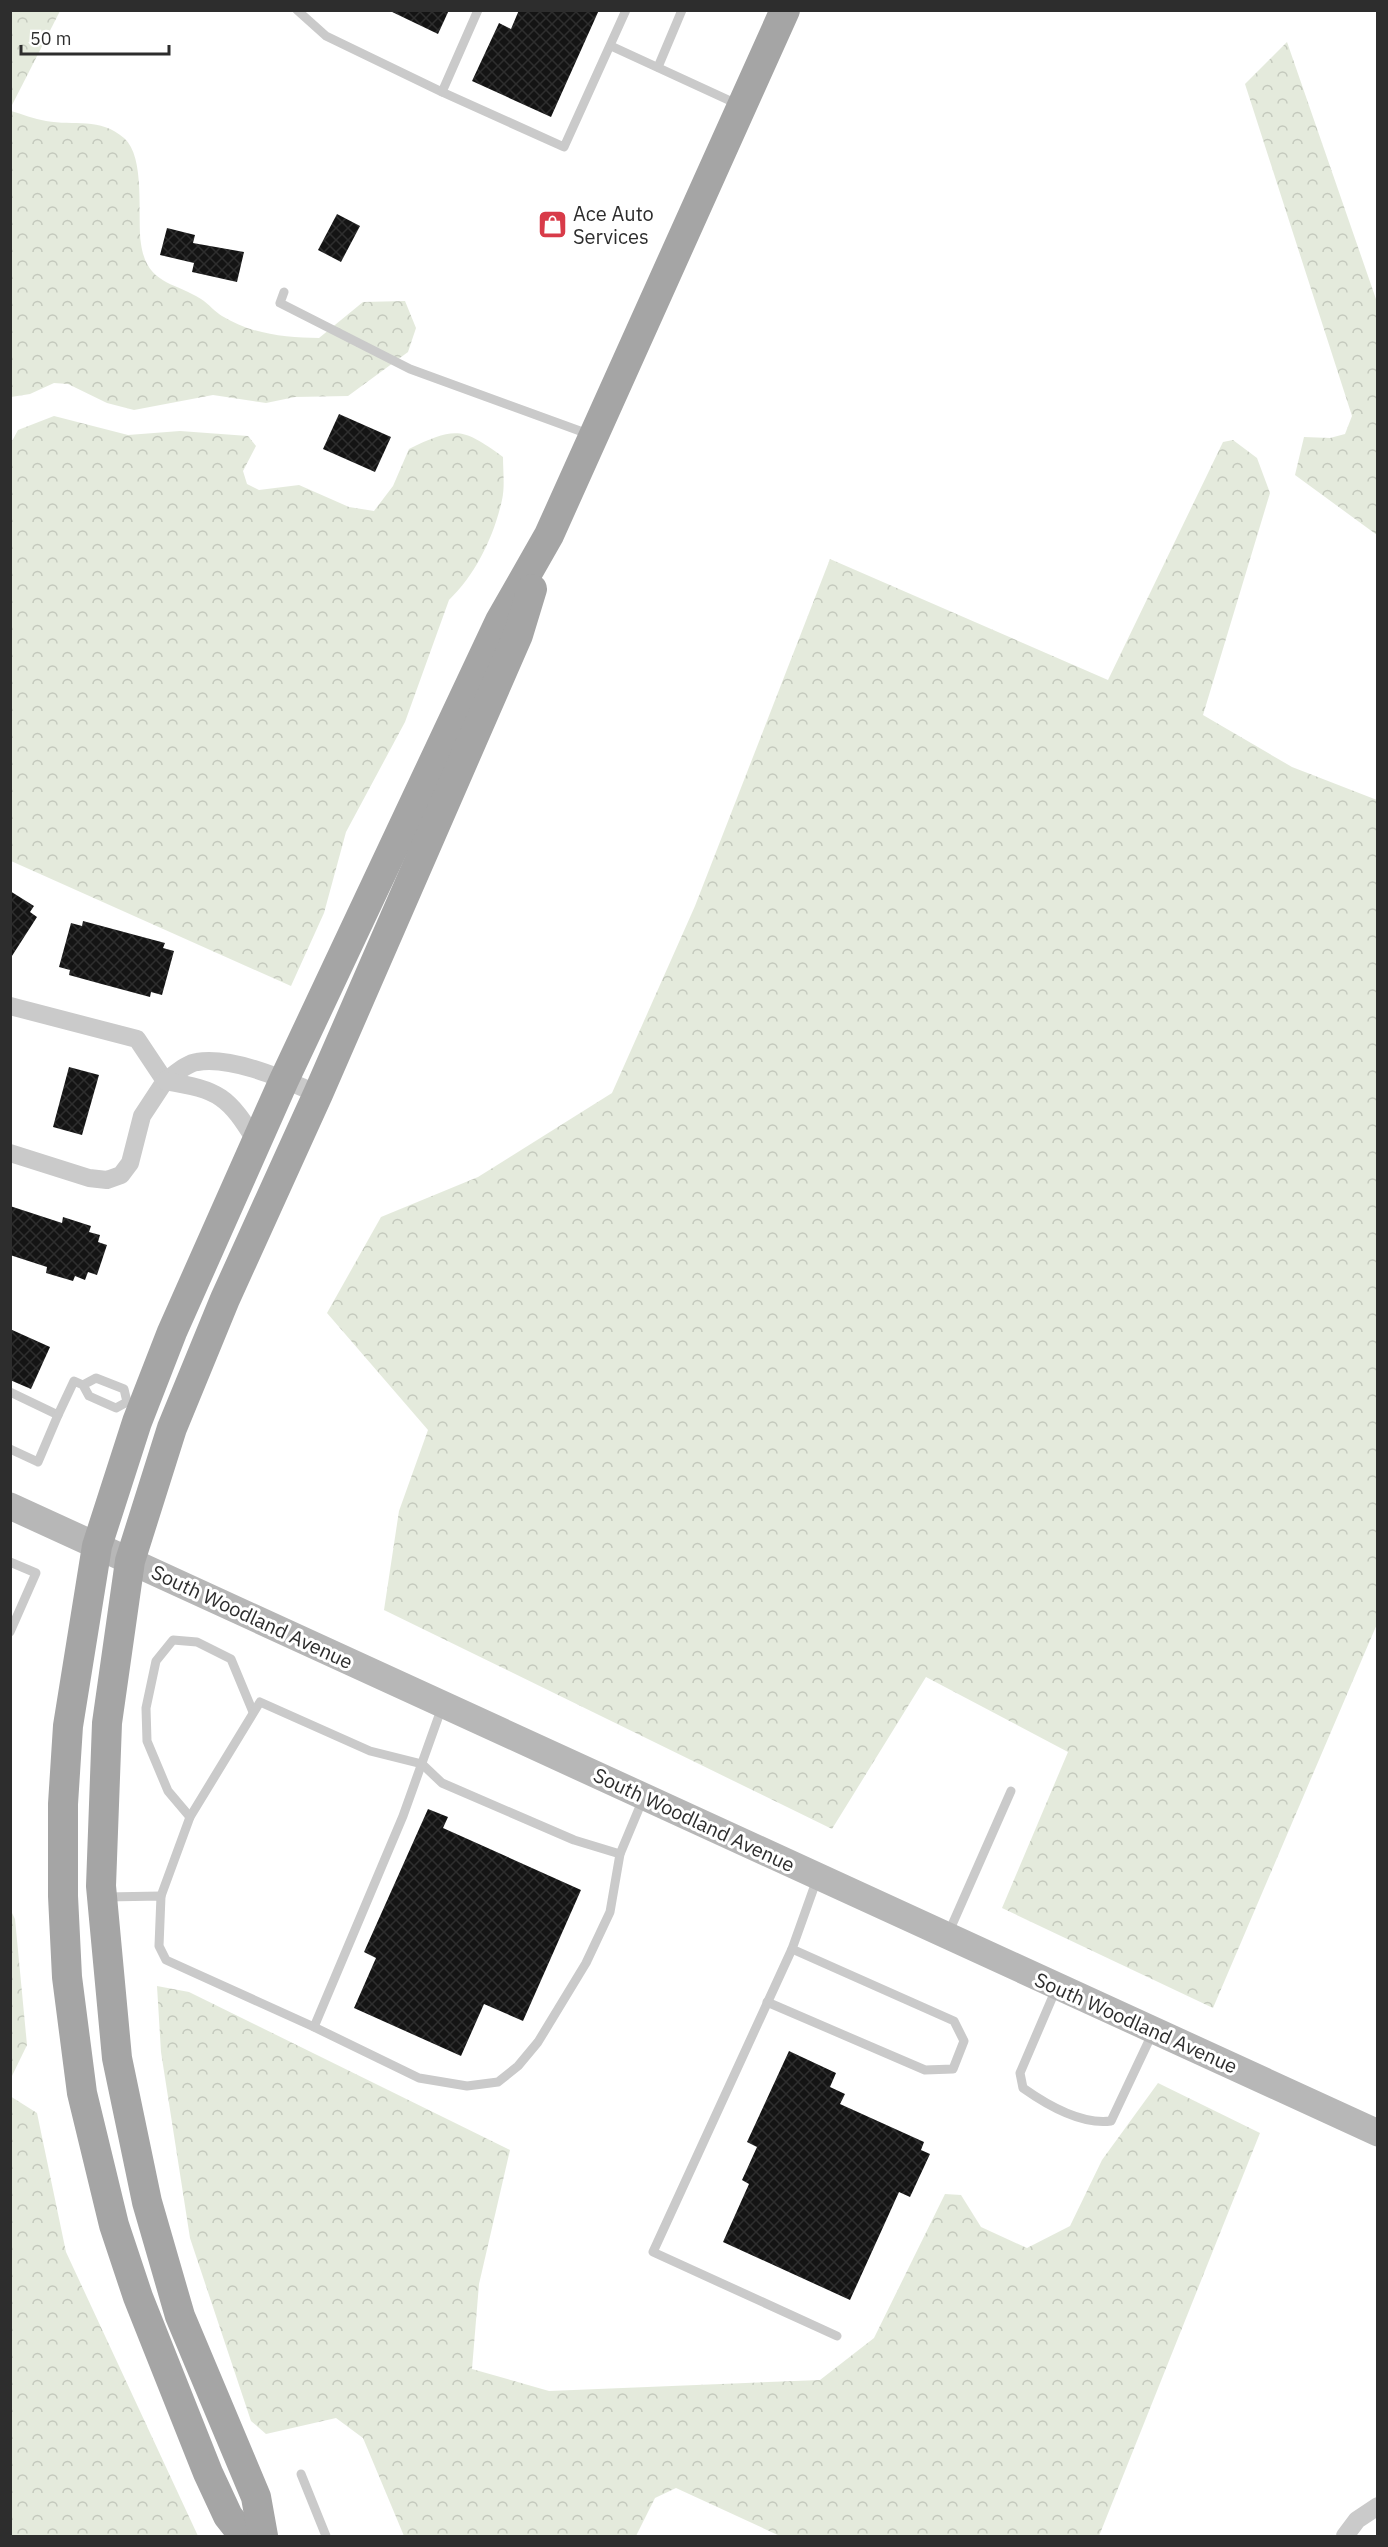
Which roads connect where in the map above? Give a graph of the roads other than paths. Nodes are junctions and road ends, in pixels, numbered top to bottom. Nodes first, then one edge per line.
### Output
1 (297, 10) edge
2 (478, 10) edge
3 (626, 10) edge
4 (682, 10) edge
5 (785, 10) edge
6 (611, 46) junction
7 (657, 67) junction
8 (441, 92) junction
9 (742, 106) junction
10 (284, 292) dead end
11 (593, 436) junction
12 (549, 535) junction
13 (10, 1006) edge
14 (284, 1080) junction
15 (165, 1081) junction
16 (318, 1094) junction
17 (257, 1143) junction
18 (10, 1152) edge
19 (83, 1385) junction
20 (10, 1392) edge
21 (134, 1404) junction
22 (58, 1415) junction
23 (10, 1449) edge
24 (10, 1506) edge
25 (97, 1546) junction
26 (130, 1561) junction
27 (10, 1562) edge
28 (10, 1632) edge
29 (443, 1704) junction
30 (253, 1712) junction
31 (422, 1764) junction
32 (1011, 1791) dead end
33 (644, 1797) junction
34 (190, 1817) junction
35 (620, 1854) junction
36 (818, 1876) junction
37 (161, 1896) junction
38 (102, 1897) junction
39 (947, 1936) junction
40 (792, 1949) junction
41 (1057, 1987) junction
42 (767, 2002) junction
43 (314, 2026) junction
44 (1154, 2030) junction
45 (1377, 2133) edge
46 (837, 2336) dead end
47 (301, 2474) dead end
48 (1377, 2506) edge
49 (244, 2536) edge
50 (263, 2536) edge
51 (327, 2536) edge
52 (1345, 2536) edge

1 - 8 lane
2 - 8 lane
3 - 6 lane
4 - 7 lane
5 - 9 main road
6 - 7 lane
6 - 8 lane
7 - 9 lane
9 - 11 main road
10 - 11 lane
11 - 12 main road
12 - 14 main road
12 - 16 main road
13 - 15 street
14 - 15 street
14 - 16 street
14 - 17 main road
15 - 17 street
15 - 18 street
16 - 26 main road
17 - 21 main road
19 - 21 lane
19 - 21 lane
19 - 22 lane
20 - 22 lane
21 - 25 main road
22 - 23 lane
24 - 25 street, South Woodland Avenue
25 - 26 street, South Woodland Avenue
25 - 49 main road
26 - 29 street, South Woodland Avenue
26 - 38 main road
27 - 28 lane
29 - 31 lane
29 - 33 street, South Woodland Avenue
30 - 31 lane
30 - 34 lane
30 - 34 lane
31 - 35 lane
31 - 43 lane
32 - 39 lane
33 - 35 lane
33 - 36 street, South Woodland Avenue
34 - 37 lane
35 - 43 lane
36 - 39 street, South Woodland Avenue
36 - 40 lane
37 - 38 lane
37 - 43 lane
38 - 50 main road
39 - 41 street, South Woodland Avenue
40 - 42 lane
40 - 42 lane
41 - 44 street, South Woodland Avenue
41 - 44 lane
42 - 46 lane
44 - 45 street, South Woodland Avenue
47 - 51 lane
48 - 52 street

